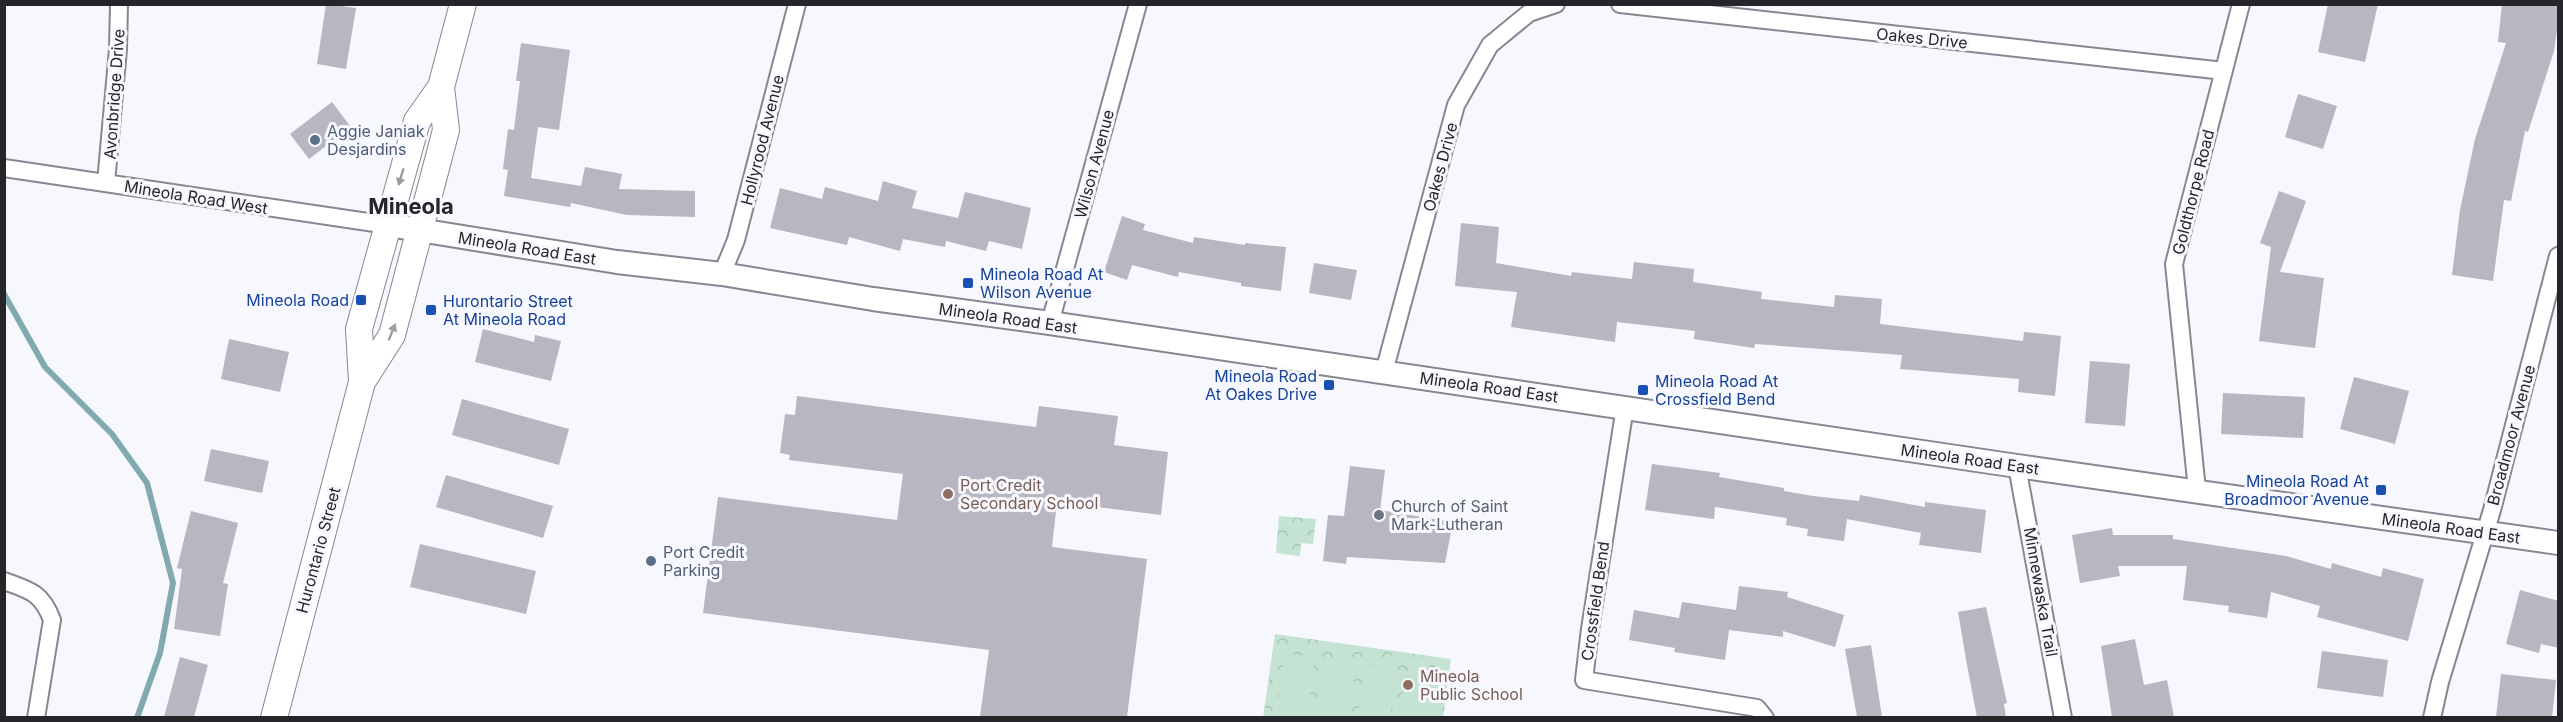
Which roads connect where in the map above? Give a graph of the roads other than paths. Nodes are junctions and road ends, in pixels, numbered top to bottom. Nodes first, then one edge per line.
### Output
1 (119, 4) edge
2 (463, 4) edge
3 (797, 4) edge
4 (1138, 4) edge
5 (1556, 4) edge
6 (1620, 4) edge
7 (2241, 4) edge
8 (2224, 71) junction
9 (441, 87) junction
10 (4, 168) edge
11 (106, 183) junction
12 (388, 225) junction
13 (420, 230) junction
14 (2559, 256) edge
15 (722, 274) junction
16 (1050, 323) junction
17 (1384, 372) junction
18 (362, 382) junction
19 (1625, 408) junction
20 (2017, 466) junction
21 (2197, 490) junction
22 (2485, 533) junction
23 (2559, 543) edge
24 (4, 581) edge
25 (36, 717) edge
26 (274, 717) edge
27 (1765, 717) edge
28 (2063, 717) edge
29 (2432, 717) edge

1 - 11 street, Avonbridge Drive
2 - 9 main road, Hurontario Street
3 - 15 street, Hollyrood Avenue
4 - 16 street, Wilson Avenue
5 - 17 street, Oakes Drive
6 - 8 street, Oakes Drive
7 - 8 street, Goldthorpe Road
8 - 21 street, Goldthorpe Road
9 -> 12 main road, Hurontario Street
9 - 13 main road, Hurontario Street
10 - 11 street, Mineola Road West
11 - 12 street, Mineola Road West
12 - 13 street
12 - 18 main road, Hurontario Street
13 - 15 street, Mineola Road East
18 -> 13 main road, Hurontario Street
14 - 22 street, Broadmoor Avenue
15 - 16 street, Mineola Road East
16 - 17 street, Mineola Road East
17 - 19 street, Mineola Road East
18 - 26 main road, Hurontario Street
19 - 20 street, Mineola Road East
19 - 27 street, Crossfield Bend
20 - 21 street, Mineola Road East
20 - 28 street, Minnewaska Trail
21 - 22 street, Mineola Road East
22 - 23 street, Mineola Road East
22 - 29 street, Broadmoor Avenue
24 - 25 street

